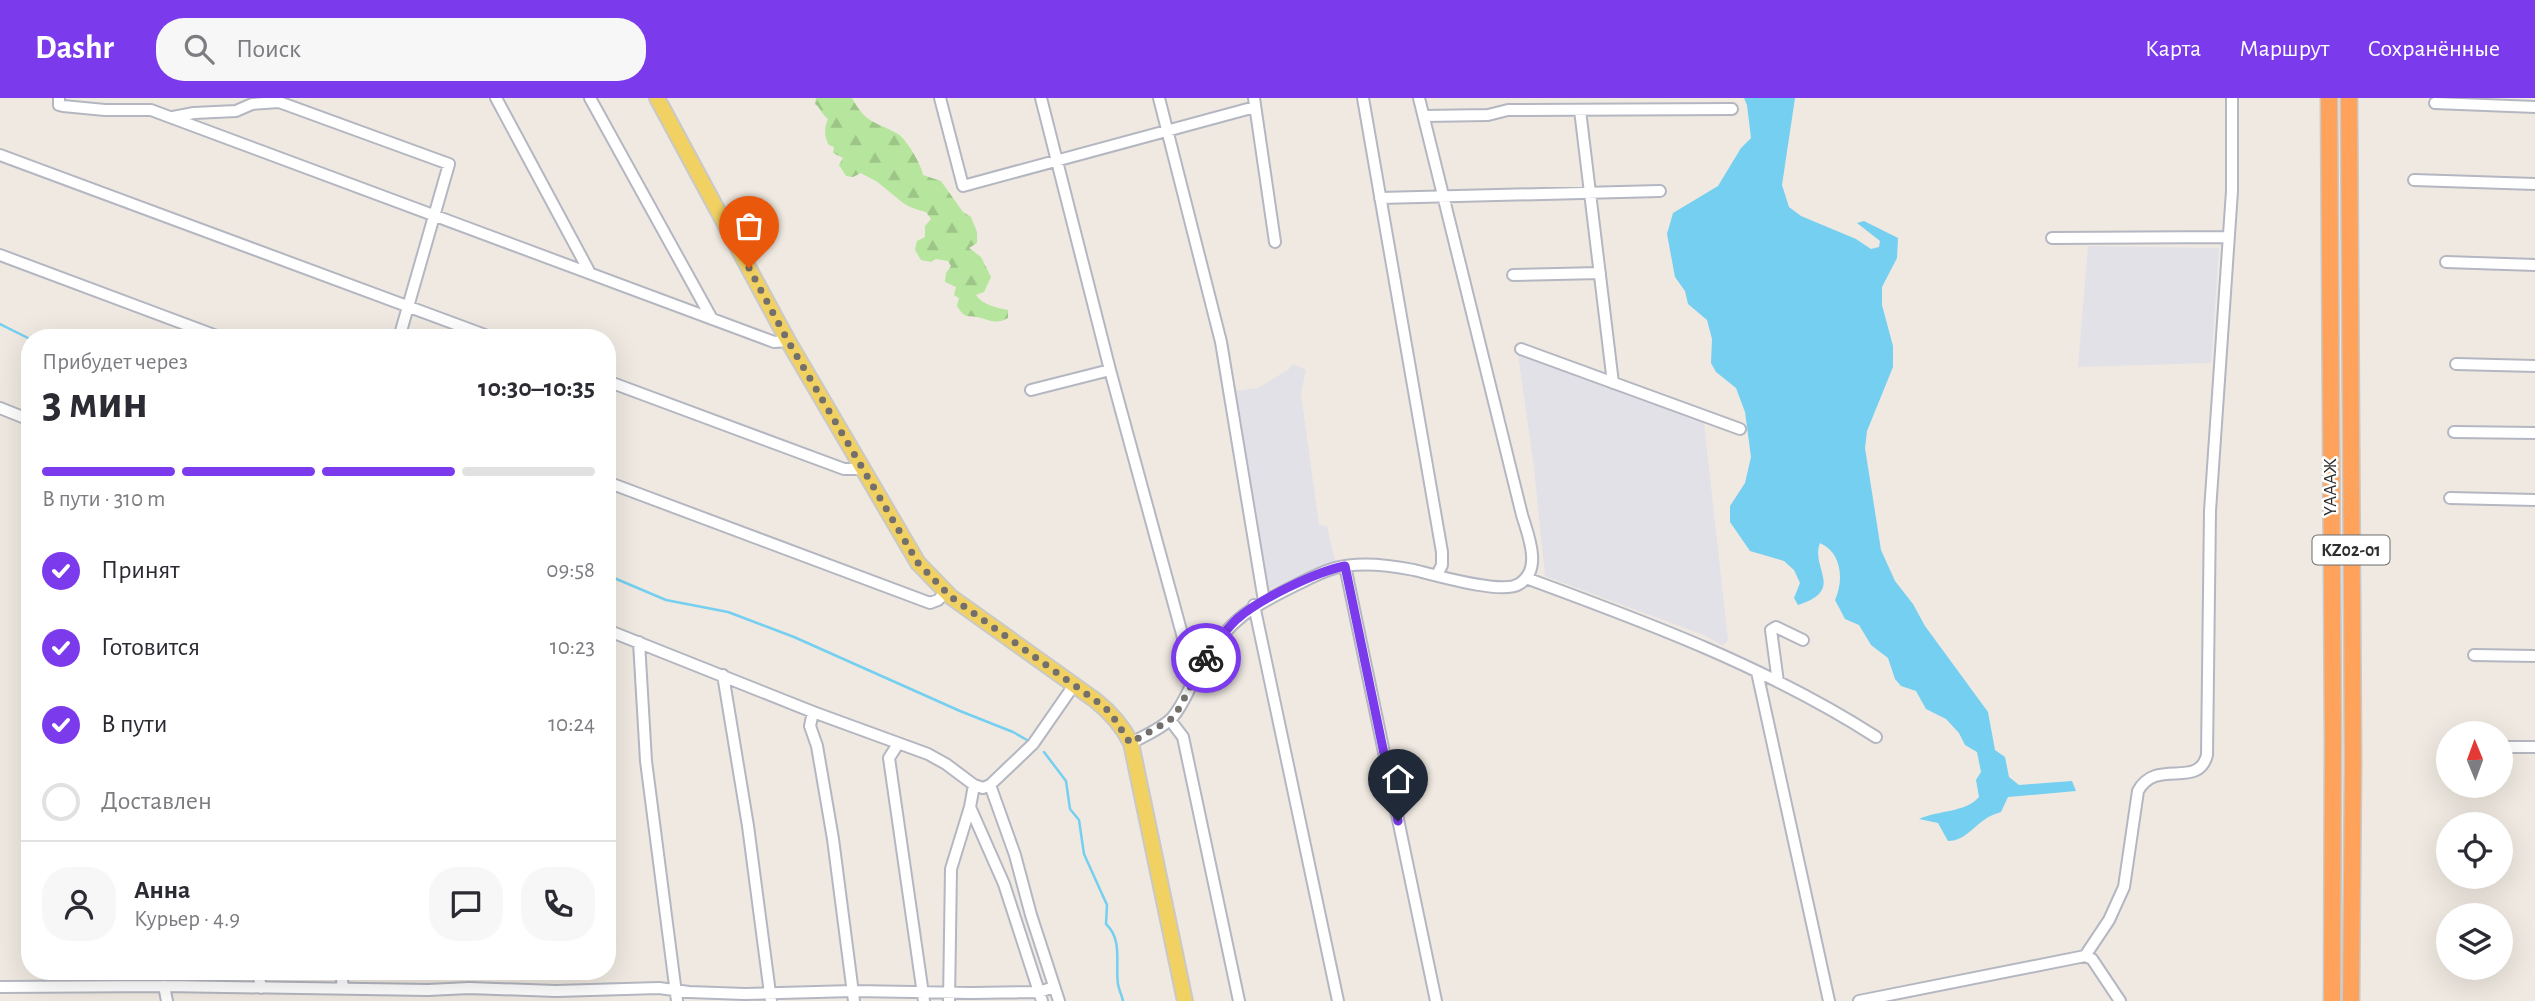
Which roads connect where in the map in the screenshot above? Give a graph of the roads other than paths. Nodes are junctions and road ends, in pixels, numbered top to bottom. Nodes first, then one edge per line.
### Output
1 (59, 98) edge
2 (496, 98) edge
3 (590, 98) edge
4 (657, 98) edge
5 (940, 98) edge
6 (1041, 98) edge
7 (1159, 98) edge
8 (1363, 98) edge
9 (1419, 98) edge
10 (2232, 98) edge
11 (2329, 98) edge
12 (2348, 98) edge
13 (1254, 102) edge
14 (2435, 103) dead end
15 (150, 104) edge
16 (2535, 107) edge
17 (1732, 109) dead end
18 (1580, 110) junction
19 (1424, 116) junction
20 (171, 117) junction
21 (1168, 130) junction
22 (0, 155) edge
23 (1056, 161) junction
24 (2414, 180) dead end
25 (2535, 184) edge
26 (1660, 191) dead end
27 (1590, 193) junction
28 (1444, 197) junction
29 (1380, 198) junction
30 (435, 214) junction
31 (2228, 237) junction
32 (2052, 238) dead end
33 (1275, 242) dead end
34 (0, 255) edge
35 (2446, 262) dead end
36 (2535, 265) edge
37 (590, 273) junction
38 (1600, 273) junction
39 (1513, 275) dead end
40 (408, 306) junction
41 (712, 319) junction
42 (198, 329) edge
43 (402, 329) edge
44 (469, 329) edge
45 (788, 341) junction
46 (1521, 349) dead end
47 (2456, 364) dead end
48 (2535, 366) edge
49 (1110, 370) junction
50 (1613, 383) junction
51 (616, 384) edge
52 (1031, 390) dead end
53 (0, 408) edge
54 (21, 416) edge
55 (1740, 429) dead end
56 (2454, 432) dead end
57 (2535, 433) edge
58 (863, 469) junction
59 (616, 485) edge
60 (2449, 498) dead end
61 (2535, 500) edge
62 (1345, 566) junction
63 (1437, 575) junction
64 (1526, 578) junction
65 (946, 592) junction
66 (1259, 603) junction
67 (616, 633) edge
68 (1803, 639) dead end
69 (639, 642) junction
70 (2474, 655) dead end
71 (2535, 656) edge
72 (1757, 672) junction
73 (723, 675) junction
74 (1194, 678) junction
75 (1777, 682) junction
76 (1074, 685) junction
77 (813, 712) junction
78 (1170, 720) junction
79 (1876, 737) dead end
80 (1130, 743) junction
81 (898, 744) junction
82 (2513, 747) edge
83 (2535, 747) edge
84 (974, 785) junction
85 (990, 785) junction
86 (970, 807) junction
87 (2085, 956) junction
88 (260, 980) edge
89 (342, 980) edge
90 (164, 986) junction
91 (1055, 986) junction
92 (0, 987) edge
93 (261, 988) junction
94 (343, 988) junction
95 (676, 989) junction
96 (513, 995) edge
97 (429, 996) edge
98 (770, 996) edge
99 (853, 996) edge
100 (923, 996) edge
101 (949, 997) edge
102 (1041, 997) edge
103 (167, 1001) edge
104 (677, 1001) edge
105 (1059, 1001) edge
106 (1185, 1001) edge
107 (1239, 1001) edge
108 (1338, 1001) edge
109 (1436, 1001) edge
110 (1829, 1001) edge
111 (1859, 1001) edge
112 (2120, 1001) edge
113 (2332, 1001) edge
114 (2351, 1001) edge

1 - 15 street
2 - 37 street
3 - 41 street
4 - 45 main road
5 - 23 street
6 - 23 street
7 - 21 street
8 - 29 street
9 - 19 street
10 - 31 street
11 - 113 highway, ҮАААЖ / KZ02-01
12 - 114 highway, ҮАААЖ / KZ02-01
13 - 21 street
13 - 33 street
14 - 16 street
15 - 20 street
17 - 18 street
18 - 19 street
18 - 27 street
19 - 28 street
20 - 30 street
20 - 30 street
21 - 23 street
21 - 66 street
22 - 40 street
23 - 49 street
24 - 25 street
26 - 27 street
27 - 28 street
27 - 38 street
28 - 29 street
28 - 64 street
29 - 63 street
30 - 37 street
30 - 40 street
31 - 32 street
31 - 87 street
34 - 42 street
35 - 36 street
37 - 41 street
38 - 39 street
38 - 50 street
40 - 43 street
40 - 44 street
41 - 45 street
45 - 58 main road
46 - 50 street
47 - 48 street
49 - 52 street
49 - 74 street
50 - 55 street
51 - 58 street
53 - 54 street
56 - 57 street
58 - 65 main road
59 - 65 street
60 - 61 street
62 - 63 street
62 - 66 street
62 - 109 street
63 - 64 street
64 - 72 street
65 - 76 main road
66 - 74 street
66 - 108 street
67 - 69 street
68 - 75 street
69 - 73 street
69 - 95 street
70 - 71 street
72 - 75 street
72 - 110 street
73 - 77 street
73 - 98 street
74 - 78 street
75 - 79 street
76 - 80 main road
76 - 85 street
77 - 81 street
77 - 99 street
78 - 80 street
78 - 107 street
80 - 106 main road
81 - 84 street
81 - 100 street
82 - 83 street
84 - 85 street
84 - 86 street
85 - 91 street
86 - 101 street
86 - 102 street
87 - 111 street
87 - 112 street
88 - 93 street
89 - 94 street
90 - 92 street
90 - 93 street
90 - 103 street
91 - 102 street
91 - 105 street
93 - 94 street
94 - 97 street
95 - 96 street
95 - 98 street
95 - 104 street
96 - 97 street
98 - 99 street
99 - 100 street
100 - 101 street
101 - 102 street

